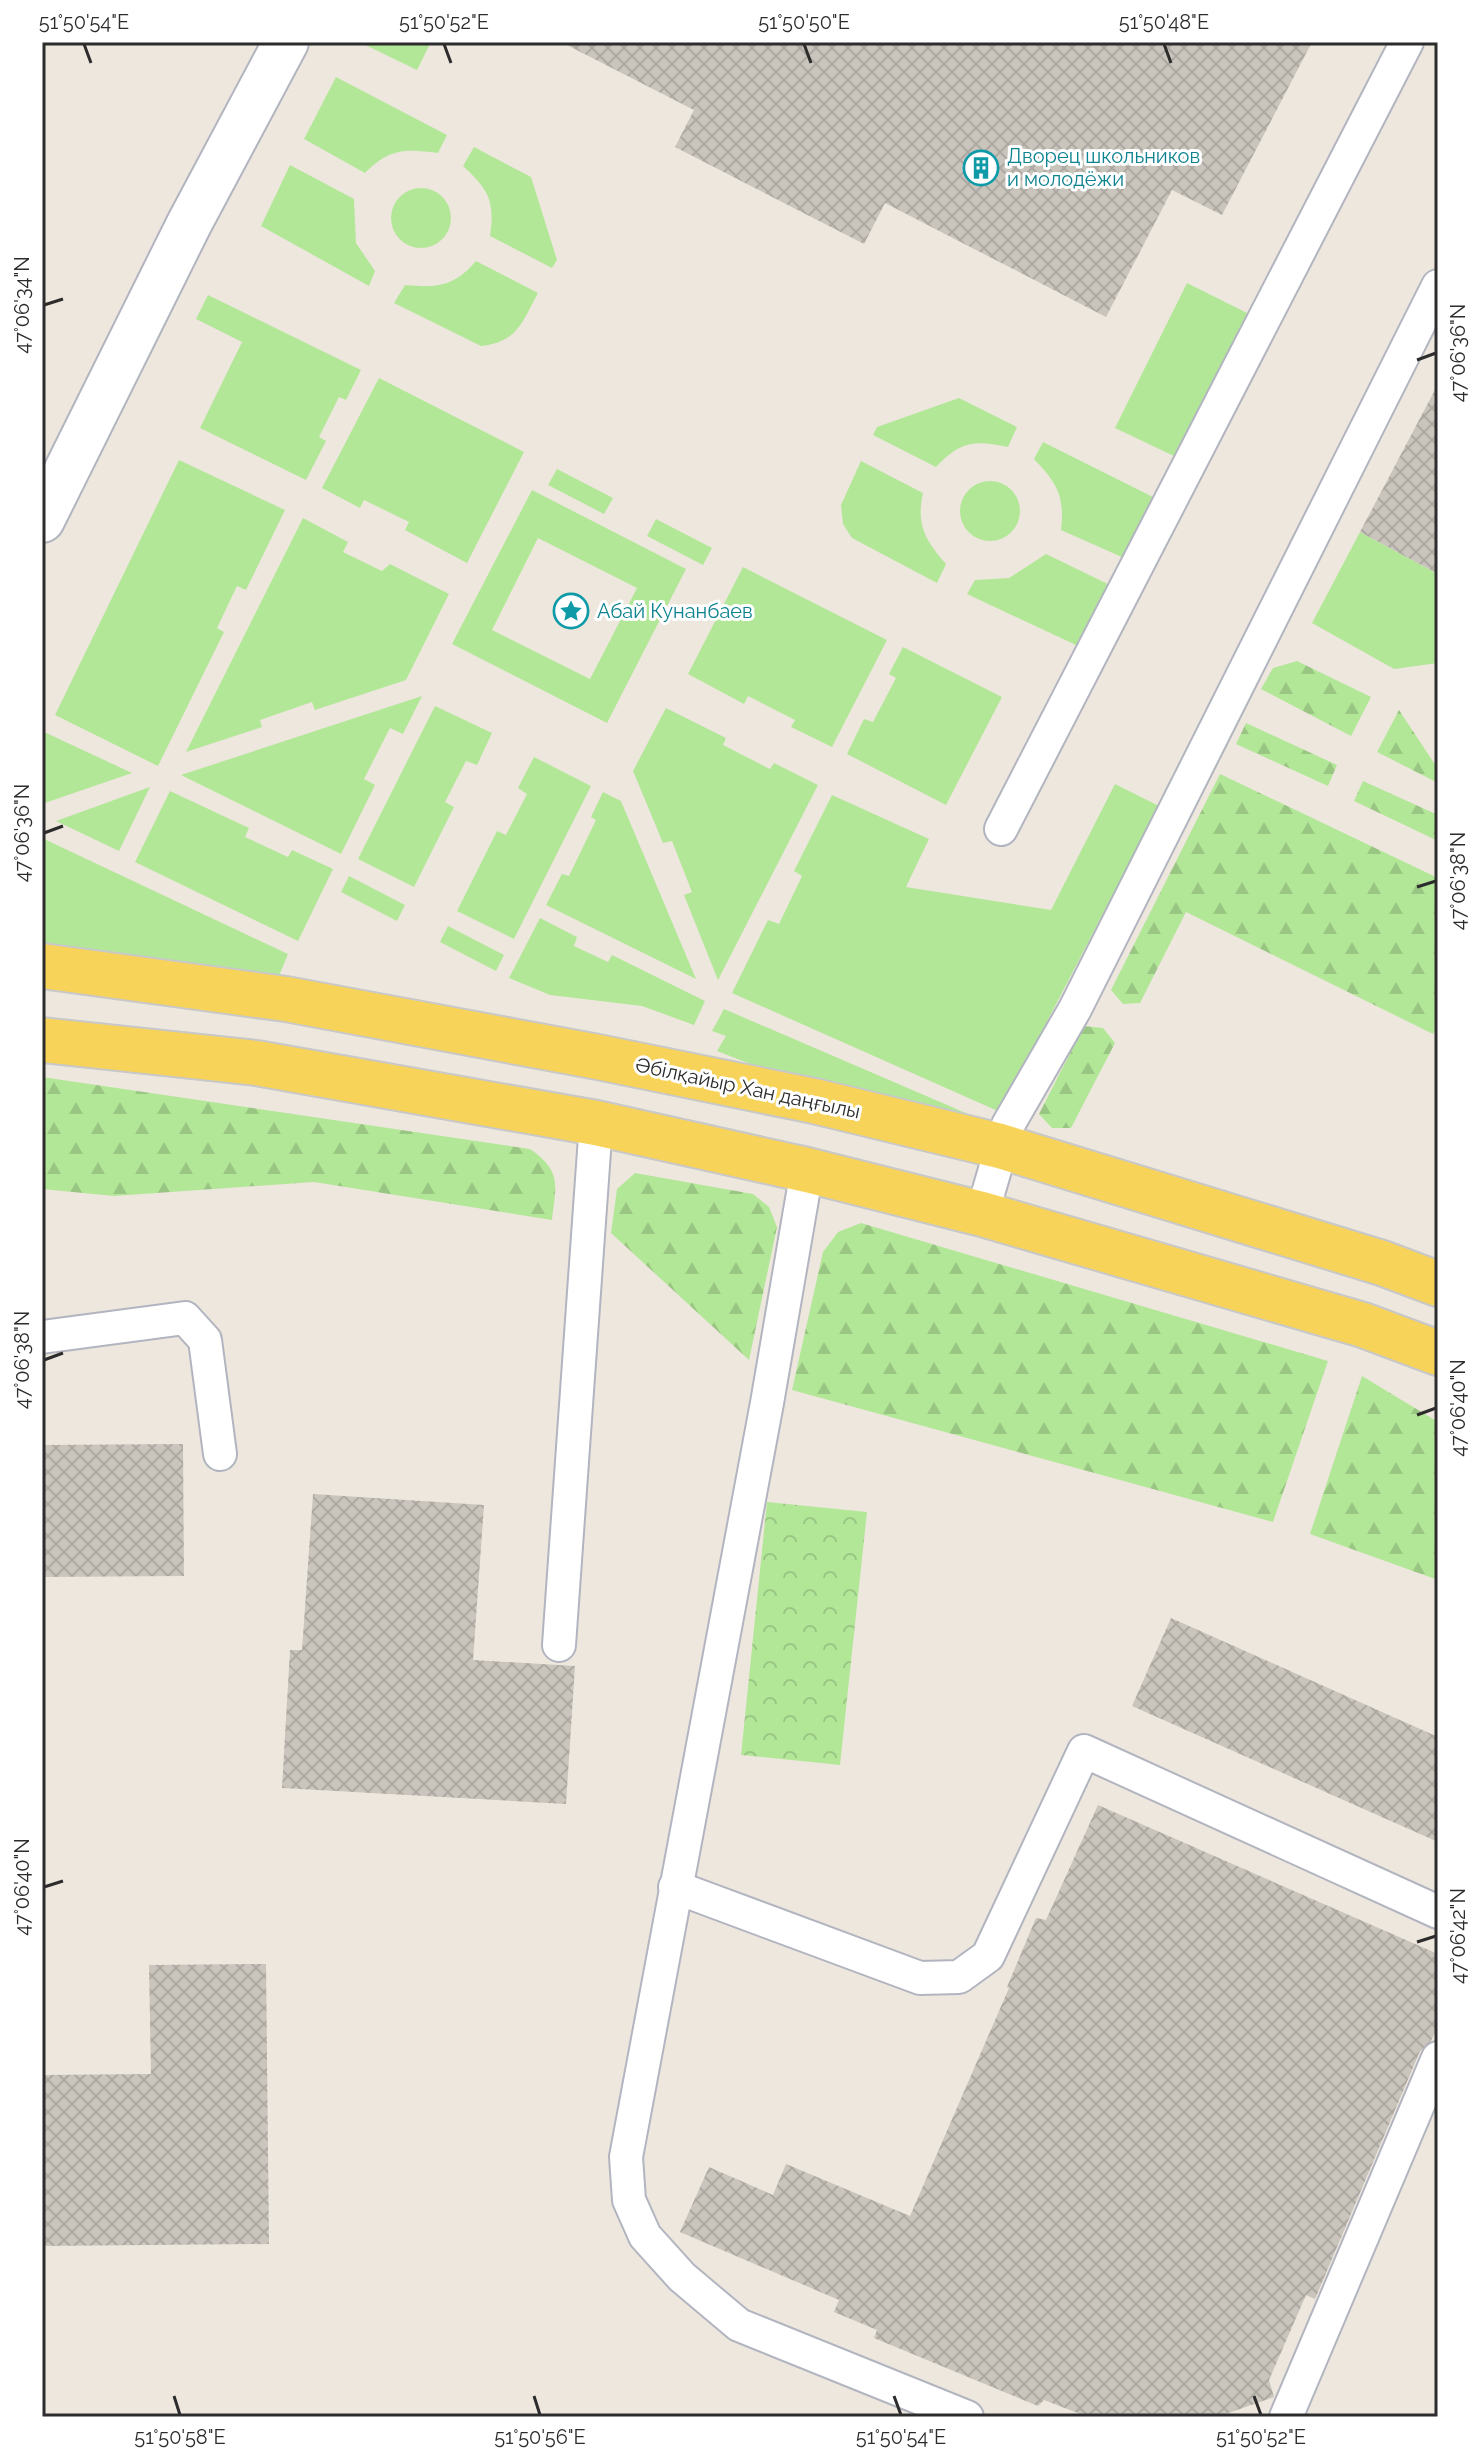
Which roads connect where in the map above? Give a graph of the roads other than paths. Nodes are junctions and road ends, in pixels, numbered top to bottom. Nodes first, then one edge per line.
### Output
1 (286, 42) edge
2 (1407, 42) edge
3 (1438, 286) edge
4 (42, 520) edge
5 (1001, 829) dead end
6 (42, 966) edge
7 (42, 1040) edge
8 (596, 1123) junction
9 (1000, 1146) junction
10 (807, 1170) junction
11 (982, 1214) junction
12 (1438, 1284) edge
13 (42, 1337) edge
14 (1438, 1353) edge
15 (220, 1454) dead end
16 (559, 1645) dead end
17 (675, 1887) junction
18 (1438, 1912) edge
19 (1438, 2058) edge
20 (967, 2417) edge
21 (1286, 2417) edge

1 - 4 street
2 - 5 lane
3 - 9 lane
6 - 9 main road, Әбілқайыр Хан даңғылы
7 - 8 main road
8 - 10 main road
8 - 16 lane
9 - 11 lane
9 - 12 main road, Әбілқайыр Хан даңғылы
10 - 11 main road
10 - 17 lane
11 - 14 main road
13 - 15 lane
17 - 18 lane
17 - 20 lane
19 - 21 lane

